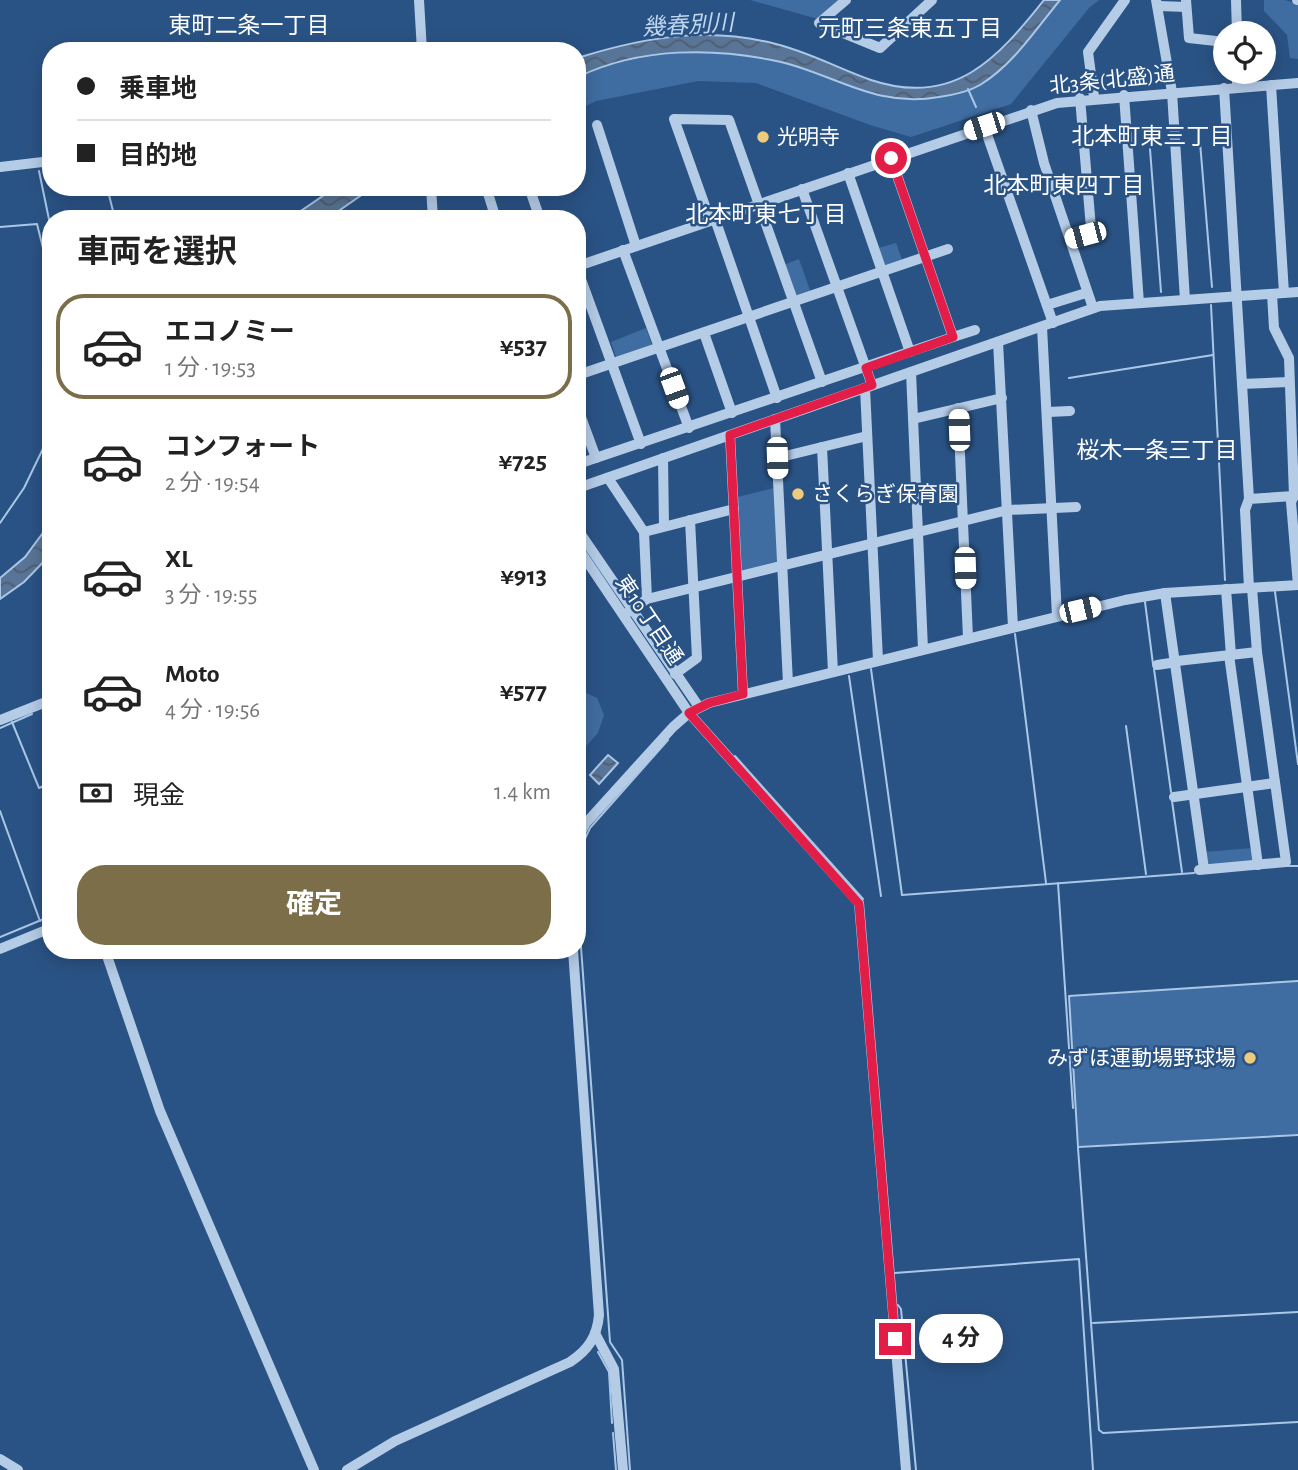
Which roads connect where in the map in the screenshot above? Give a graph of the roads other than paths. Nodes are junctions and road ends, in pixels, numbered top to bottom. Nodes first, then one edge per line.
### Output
1 (419, 0) edge
2 (846, 0) edge
3 (932, 0) edge
4 (1125, 0) edge
5 (1236, 0) edge
6 (1158, 3) edge
7 (1186, 4) edge
8 (1237, 21) edge
9 (1213, 41) edge
10 (421, 42) edge
11 (1298, 83) edge
12 (1271, 85) junction
13 (1237, 87) joint
14 (1224, 88) junction
15 (1172, 92) junction
16 (1124, 95) junction
17 (1094, 97) junction
18 (1080, 99) junction
19 (1031, 110) junction
20 (597, 125) dead end
21 (984, 126) junction
22 (891, 158) junction
23 (42, 163) edge
24 (0, 167) edge
25 (848, 173) junction
26 (802, 189) junction
27 (757, 204) junction
28 (712, 220) junction
29 (1070, 239) junction
30 (636, 246) junction
31 (948, 249) dead end
32 (624, 250) junction
33 (926, 257) junction
34 (586, 263) edge
35 (882, 272) junction
36 (838, 288) junction
37 (1298, 292) edge
38 (1086, 293) junction
39 (586, 294) edge
40 (1278, 294) junction
41 (1236, 297) junction
42 (1185, 300) junction
43 (793, 303) junction
44 (1139, 303) junction
45 (1047, 305) junction
46 (1093, 309) junction
47 (750, 318) junction
48 (1047, 325) junction
49 (975, 330) dead end
50 (704, 333) junction
51 (953, 337) junction
52 (998, 342) junction
53 (660, 348) junction
54 (910, 352) junction
55 (611, 364) junction
56 (866, 368) junction
57 (586, 372) edge
58 (911, 372) junction
59 (822, 382) junction
60 (1289, 382) junction
61 (1242, 384) junction
62 (869, 386) junction
63 (777, 398) junction
64 (1002, 398) junction
65 (958, 408) junction
66 (1070, 411) dead end
67 (1048, 412) junction
68 (732, 413) junction
69 (775, 419) junction
70 (914, 419) junction
71 (689, 428) junction
72 (586, 431) edge
73 (730, 435) junction
74 (867, 436) junction
75 (641, 444) junction
76 (822, 447) junction
77 (663, 457) junction
78 (596, 458) junction
79 (777, 458) junction
80 (586, 461) edge
81 (608, 478) junction
82 (586, 485) edge
83 (1294, 496) junction
84 (1249, 499) junction
85 (1053, 508) junction
86 (1076, 508) dead end
87 (734, 509) junction
88 (1008, 510) junction
89 (690, 520) junction
90 (963, 521) junction
91 (664, 526) junction
92 (644, 532) junction
93 (917, 533) junction
94 (586, 543) edge
95 (872, 544) junction
96 (827, 555) junction
97 (586, 558) edge
98 (782, 567) junction
99 (737, 578) junction
100 (1298, 585) edge
101 (1251, 588) junction
102 (691, 589) junction
103 (1226, 589) junction
104 (1166, 593) junction
105 (647, 599) junction
106 (628, 613) junction
107 (1057, 616) junction
108 (1013, 627) junction
109 (968, 638) junction
110 (923, 649) junction
111 (1257, 652) junction
112 (1230, 655) junction
113 (878, 660) junction
114 (1177, 661) junction
115 (1157, 665) dead end
116 (833, 672) junction
117 (675, 674) junction
118 (788, 683) junction
119 (743, 694) junction
120 (42, 704) edge
121 (694, 710) junction
122 (0, 720) edge
123 (1275, 783) junction
124 (1248, 787) junction
125 (1194, 794) junction
126 (1174, 797) dead end
127 (586, 828) edge
128 (1258, 865) junction
129 (42, 932) edge
130 (0, 949) edge
131 (108, 959) edge
132 (574, 959) edge
133 (596, 1335) junction
134 (0, 1460) edge
135 (18, 1470) edge
136 (314, 1470) edge
137 (347, 1470) edge
138 (623, 1470) edge
139 (906, 1470) edge

1 - 10 street
2 - 3 street
4 - 17 street
5 - 8 street
6 - 7 street
6 - 15 street
7 - 9 street
11 - 12 street, 北3条(北盛)通
12 - 13 street, 北3条(北盛)通
12 - 40 street
13 - 14 street, 北3条(北盛)通
14 - 15 street, 北3条(北盛)通
14 - 41 street
15 - 16 street, 北3条(北盛)通
15 - 42 street
16 - 17 street, 北3条(北盛)通
16 - 44 street
17 - 18 street, 北3条(北盛)通
18 - 19 street, 北3条(北盛)通
18 - 29 street
19 - 21 street, 北3条(北盛)通
19 - 29 street
20 - 30 street
21 - 22 street, 北3条(北盛)通
21 - 45 street
22 - 25 street, 北3条(北盛)通
22 - 33 street
23 - 24 street
25 - 26 street, 北3条(北盛)通
25 - 35 street
26 - 27 street, 北3条(北盛)通
26 - 36 street
27 - 28 street, 北3条(北盛)通
27 - 28 street
27 - 43 street
28 - 30 street, 北3条(北盛)通
28 - 47 street
29 - 38 street
30 - 32 street, 北3条(北盛)通
31 - 33 street
32 - 34 street, 北3条(北盛)通
32 - 53 street
33 - 35 street
33 - 51 street
35 - 36 street
35 - 54 street
36 - 43 street
36 - 56 street
37 - 40 street
38 - 45 street
38 - 46 street
39 - 55 street
40 - 41 street
40 - 60 street
41 - 42 street
41 - 61 street
42 - 44 street
43 - 47 street
43 - 59 street
44 - 46 street
45 - 48 street
46 - 48 street
47 - 50 street
47 - 63 street
48 - 52 street
48 - 67 street
49 - 51 street
50 - 53 street
50 - 68 street
51 - 54 street
52 - 58 street
52 - 64 street
53 - 55 street
53 - 71 street
54 - 56 street
55 - 57 street
55 - 75 street
56 - 59 street
56 - 62 street
58 - 62 street
58 - 70 street
59 - 63 street
60 - 61 street
60 - 83 street
61 - 84 street
62 - 69 street
62 - 74 street
63 - 68 street
64 - 65 street
64 - 88 street
65 - 70 street
65 - 90 street
66 - 67 street
67 - 85 street
68 - 71 street
69 - 73 street
69 - 79 street
70 - 93 street
71 - 75 street
72 - 78 street
73 - 77 street
73 - 87 street
74 - 76 street
74 - 95 street
75 - 78 street
76 - 79 street
76 - 96 street
77 - 81 street
77 - 91 street
78 - 80 street
79 - 98 street
81 - 82 street
81 - 92 street
83 - 84 street
83 - 100 street
84 - 101 street
85 - 86 street
85 - 88 street
85 - 107 street
87 - 89 street
87 - 99 street
88 - 90 street
88 - 108 street
89 - 91 street
89 - 102 street
90 - 93 street
90 - 109 street
91 - 92 street
92 - 105 street
93 - 95 street
93 - 110 street
94 - 106 street
95 - 96 street
95 - 113 street
96 - 98 street
96 - 116 street
97 - 106 street, 東10丁目通
98 - 99 street
98 - 118 street
99 - 102 street
99 - 119 street
100 - 101 street
101 - 103 street
101 - 111 street
102 - 105 street
102 - 117 street
103 - 104 street
103 - 112 street
104 - 107 street
104 - 114 street
105 - 106 street
106 - 117 street
106 - 121 street, 東10丁目通
107 - 108 street
108 - 109 street
109 - 110 street
110 - 113 street
111 - 112 street
111 - 123 street
112 - 114 street
112 - 124 street
113 - 116 street
114 - 115 street
114 - 125 street
116 - 118 street
117 - 121 street
118 - 119 street
119 - 121 street
120 - 122 street
121 - 127 street
121 - 139 street
123 - 124 street
123 - 128 street
124 - 125 street
124 - 128 street
125 - 126 street
125 - 128 street
129 - 130 street
131 - 136 street
132 - 133 street
133 - 137 street
133 - 138 street
134 - 135 street

